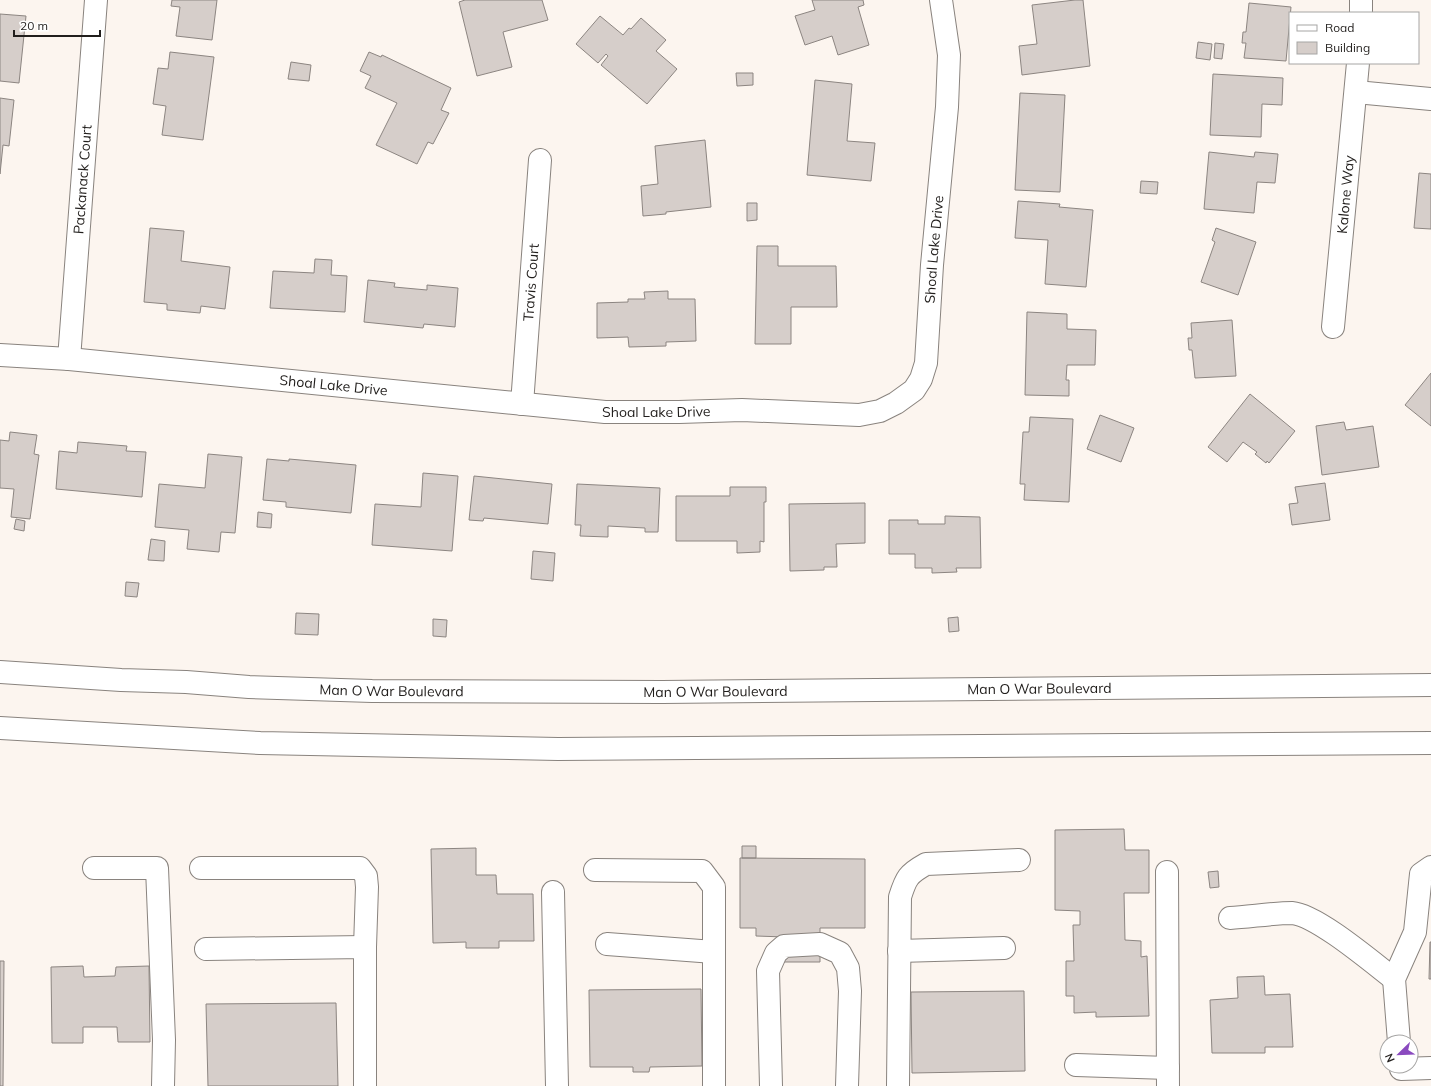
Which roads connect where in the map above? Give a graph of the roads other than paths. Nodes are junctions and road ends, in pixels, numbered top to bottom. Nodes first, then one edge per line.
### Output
1 (96, 0) edge
2 (941, 0) edge
3 (1361, 0) edge
4 (1361, 12) edge
5 (1358, 64) edge
6 (1356, 92) junction
7 (1431, 99) edge
8 (540, 160) dead end
9 (1333, 327) dead end
10 (0, 355) edge
11 (69, 359) junction
12 (522, 404) junction
13 (0, 672) edge
14 (1431, 685) edge
15 (0, 728) edge
16 (1431, 743) edge
17 (1019, 860) dead end
18 (1431, 867) edge
19 (94, 868) dead end
20 (201, 868) dead end
21 (595, 870) dead end
22 (1166, 872) dead end
23 (553, 892) dead end
24 (1230, 918) dead end
25 (607, 944) dead end
26 (365, 947) junction
27 (1004, 948) dead end
28 (206, 949) dead end
29 (899, 951) junction
30 (714, 952) junction
31 (1394, 980) junction
32 (1398, 1034) edge
33 (1076, 1065) dead end
34 (1431, 1068) edge
35 (1419, 1070) edge
36 (1168, 1077) edge
37 (163, 1086) edge
38 (365, 1086) edge
39 (557, 1086) edge
40 (714, 1086) edge
41 (771, 1086) edge
42 (847, 1086) edge
43 (898, 1086) edge

1 - 11 main road, Packanack Court
2 - 12 main road, Shoal Lake Drive
3 - 4 main road
5 - 6 main road, Kalone Way
6 - 7 main road
6 - 9 main road, Kalone Way
8 - 12 main road, Travis Court
10 - 11 main road, Shoal Lake Drive
11 - 12 main road, Shoal Lake Drive
13 - 14 main road, Man O War Boulevard
15 - 16 main road
17 - 29 main road
18 - 31 main road
19 - 37 main road
20 - 26 main road
21 - 30 main road
22 - 36 main road
23 - 39 main road
24 - 31 main road
25 - 30 main road
26 - 28 main road
26 - 38 main road
27 - 29 main road
29 - 43 main road
30 - 40 main road
31 - 32 main road
33 - 36 main road
34 - 35 main road
41 - 42 main road

